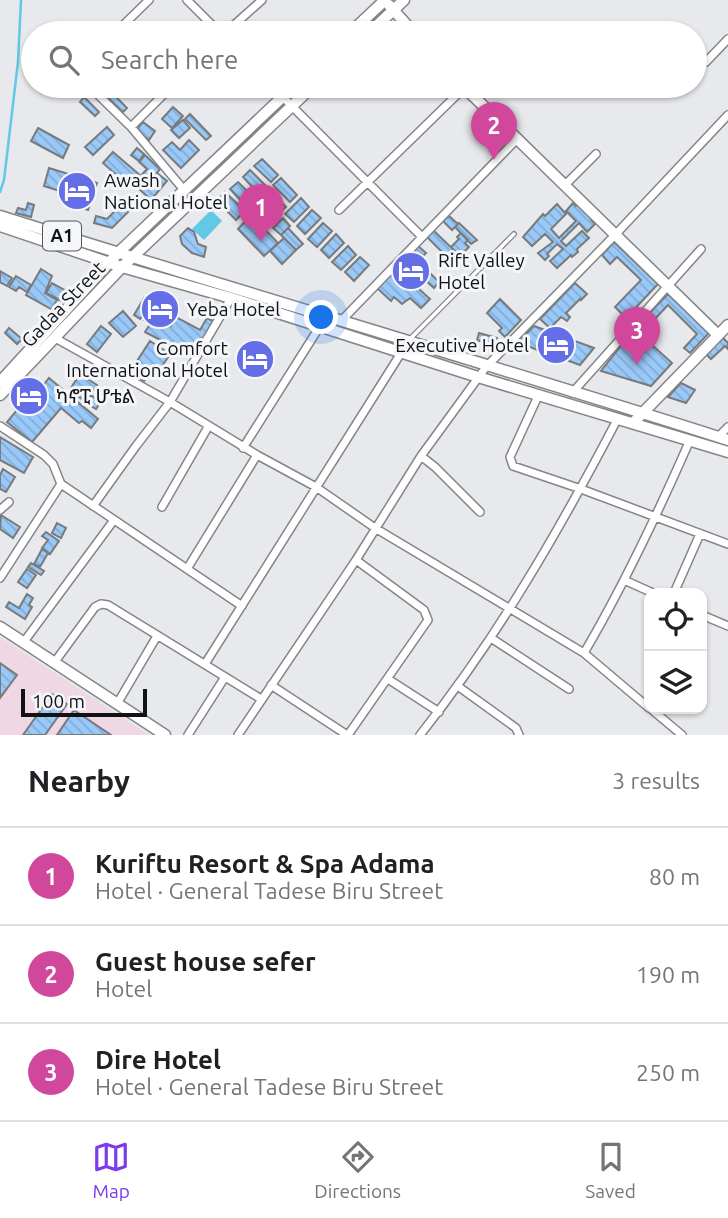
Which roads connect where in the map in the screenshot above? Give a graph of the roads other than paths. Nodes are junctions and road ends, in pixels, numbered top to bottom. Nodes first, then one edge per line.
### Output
1 (149, 0) edge
2 (187, 0) edge
3 (262, 0) edge
4 (385, 0) edge
5 (404, 0) edge
6 (393, 10) junction
7 (127, 21) edge
8 (210, 21) edge
9 (237, 21) edge
10 (363, 21) edge
11 (382, 21) edge
12 (403, 21) edge
13 (728, 39) edge
14 (707, 61) edge
15 (101, 98) edge
16 (160, 98) edge
17 (281, 98) edge
18 (285, 98) edge
19 (300, 98) edge
20 (452, 98) edge
21 (476, 98) edge
22 (292, 106) junction
23 (728, 115) edge
24 (131, 127) junction
25 (518, 138) junction
26 (596, 154) dead end
27 (367, 183) junction
28 (565, 185) junction
29 (184, 190) junction
30 (339, 211) dead end
31 (3, 222) edge
32 (21, 228) junction
33 (514, 234) dead end
34 (615, 235) junction
35 (421, 236) junction
36 (701, 249) dead end
37 (118, 253) junction
38 (132, 258) junction
39 (109, 263) junction
40 (122, 267) junction
41 (666, 285) junction
42 (231, 298) junction
43 (327, 315) junction
44 (342, 320) junction
45 (728, 324) edge
46 (321, 326) junction
47 (718, 335) junction
48 (55, 338) junction
49 (408, 342) junction
50 (400, 352) junction
51 (485, 367) junction
52 (478, 377) junction
53 (0, 382) edge
54 (572, 393) junction
55 (0, 394) edge
56 (539, 394) junction
57 (170, 402) junction
58 (618, 418) junction
59 (637, 418) junction
60 (0, 426) edge
61 (208, 427) junction
62 (728, 427) edge
63 (723, 439) edge
64 (690, 440) junction
65 (243, 447) junction
66 (728, 452) edge
67 (257, 456) junction
68 (421, 456) junction
69 (61, 484) junction
70 (316, 487) junction
71 (581, 489) junction
72 (9, 502) dead end
73 (93, 506) junction
74 (162, 508) dead end
75 (0, 510) edge
76 (480, 512) dead end
77 (657, 516) junction
78 (114, 520) junction
79 (375, 528) junction
80 (700, 534) junction
81 (728, 544) edge
82 (356, 560) junction
83 (187, 569) junction
84 (0, 578) edge
85 (624, 580) junction
86 (676, 588) edge
87 (644, 589) edge
88 (242, 606) junction
89 (510, 608) junction
90 (707, 616) edge
91 (728, 625) edge
92 (0, 627) edge
93 (157, 636) junction
94 (491, 638) junction
95 (23, 643) junction
96 (584, 653) junction
97 (54, 663) junction
98 (205, 664) junction
99 (225, 677) junction
100 (388, 678) junction
101 (271, 685) junction
102 (458, 687) junction
103 (569, 689) dead end
104 (261, 699) junction
105 (644, 703) edge
106 (117, 704) junction
107 (439, 712) junction
108 (657, 714) edge
109 (165, 735) edge
110 (188, 735) edge
111 (238, 735) edge
112 (347, 735) edge
113 (420, 735) edge
114 (519, 735) edge
115 (682, 735) edge

1 - 7 street
2 - 8 street
3 - 9 street
4 - 6 main road
4 - 10 main road
5 - 6 main road
6 - 11 main road
6 - 12 main road
13 - 14 street
15 - 24 street
16 - 24 street
17 - 29 main road
18 - 22 street
19 - 22 main road, Gadaa Street
20 - 27 street
21 - 25 main road
22 - 27 street
22 - 38 main road, Gadaa Street
23 - 34 street
24 - 29 street
25 - 28 main road
25 - 35 street
26 - 28 street
27 - 30 street
27 - 35 street
28 - 34 main road
29 - 37 main road
31 - 32 main road, A1
32 - 37 main road, A1
32 - 39 main road, A1
33 - 49 lane
34 - 41 main road
34 - 51 street
35 - 44 street
36 - 41 street
37 - 38 main road, A1
37 - 39 main road
38 - 40 main road, Gadaa Street
38 - 43 main road, A1
39 - 40 main road, A1
39 - 53 main road
40 - 42 main road, A1
40 - 48 main road, Gadaa Street
41 - 47 main road
41 - 54 street
42 - 46 main road, A1
42 - 57 street
43 - 44 main road, A1
43 - 46 street
44 - 49 main road, A1
45 - 47 main road
46 - 50 main road, A1
46 - 65 street
47 - 59 main road
48 - 55 main road, Gadaa Street
48 - 57 street
49 - 50 street
49 - 51 main road, A1
50 - 52 main road, A1
50 - 70 street
51 - 52 street
51 - 54 main road, A1
52 - 56 main road, A1
52 - 68 street
54 - 59 main road, A1
56 - 58 main road, A1
56 - 71 street
57 - 61 street
57 - 73 street
58 - 59 main road, A1
58 - 71 street
59 - 63 main road, A1
59 - 64 main road, A1
60 - 69 street
61 - 65 street
61 - 74 street
62 - 63 street
64 - 66 main road, A1
64 - 77 street
65 - 67 street
67 - 70 street
67 - 83 street
68 - 76 street
68 - 79 street
69 - 73 street
69 - 84 street
70 - 79 street
70 - 88 street
71 - 77 street
71 - 89 street
72 - 75 street
73 - 78 street
77 - 80 street
77 - 85 street
78 - 83 street
78 - 95 street
79 - 82 street
79 - 89 street
80 - 81 street
80 - 86 street
82 - 100 street
82 - 101 street
83 - 88 street
85 - 87 street
85 - 96 street
88 - 98 street
89 - 94 street
89 - 96 street
90 - 91 street
92 - 95 main road
93 - 97 street
93 - 98 street
93 - 106 street
94 - 102 street
94 - 103 street
95 - 97 main road
96 - 105 street
97 - 106 main road
98 - 99 street
99 - 104 street
99 - 110 street
100 - 107 street
100 - 112 street
101 - 104 street
101 - 112 street
102 - 107 street
102 - 114 street
104 - 111 street
106 - 109 main road
107 - 113 street
108 - 115 street

